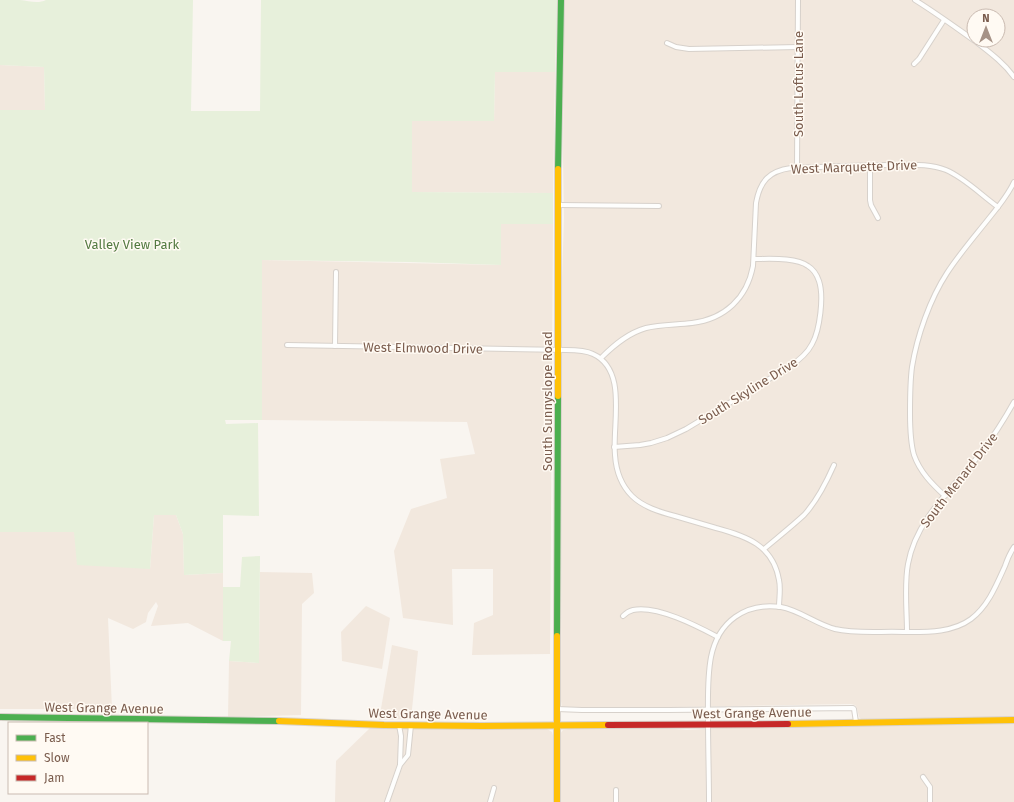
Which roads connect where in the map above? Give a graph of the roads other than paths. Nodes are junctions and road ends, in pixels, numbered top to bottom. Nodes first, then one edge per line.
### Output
1 (561, 0) edge
2 (798, 0) edge
3 (915, 0) edge
4 (944, 20) junction
5 (667, 43) dead end
6 (798, 47) junction
7 (914, 64) dead end
8 (1014, 77) edge
9 (870, 166) junction
10 (797, 168) junction
11 (1014, 182) edge
12 (558, 205) junction
13 (658, 206) dead end
14 (998, 207) junction
15 (878, 218) dead end
16 (754, 259) junction
17 (336, 272) dead end
18 (287, 345) dead end
19 (335, 346) junction
20 (558, 349) junction
21 (601, 358) junction
22 (1014, 402) edge
23 (614, 447) junction
24 (834, 465) dead end
25 (945, 496) junction
26 (1014, 548) edge
27 (764, 549) junction
28 (779, 607) junction
29 (623, 616) dead end
30 (907, 632) junction
31 (718, 637) junction
32 (557, 709) junction
33 (708, 710) junction
34 (0, 717) edge
35 (1014, 720) edge
36 (856, 722) junction
37 (399, 725) junction
38 (411, 725) junction
39 (556, 725) junction
40 (708, 725) junction
41 (400, 765) junction
42 (923, 777) dead end
43 (494, 788) dead end
44 (616, 790) dead end
45 (387, 802) edge
46 (490, 802) edge
47 (557, 802) edge
48 (616, 802) edge
49 (709, 802) edge
50 (930, 802) edge

1 - 12 street, South Sunnyslope Road
2 - 6 street, South Loftus Lane
3 - 4 street
4 - 7 street
4 - 8 street
5 - 6 street
6 - 10 street, South Loftus Lane
9 - 10 street, West Marquette Drive
9 - 14 street, West Marquette Drive
9 - 15 street
10 - 16 street, West Marquette Drive
11 - 14 street
12 - 13 street
12 - 20 street, South Sunnyslope Road
14 - 25 street
16 - 21 street, West Marquette Drive
16 - 23 street, South Skyline Drive
17 - 19 street
18 - 19 street, West Elmwood Drive
19 - 20 street, West Elmwood Drive
20 - 21 street, West Elmwood Drive
20 - 32 street, South Sunnyslope Road
21 - 23 street
22 - 25 street, South Menard Drive
23 - 27 street
24 - 27 street
25 - 30 street, South Menard Drive
26 - 30 street
27 - 28 street
28 - 30 street
28 - 31 street
29 - 31 street
31 - 33 street
32 - 33 street, West Grange Avenue
32 - 39 street, South Sunnyslope Road
33 - 36 street, West Grange Avenue
33 - 40 street
34 - 37 street, West Grange Avenue
35 - 36 street, West Grange Avenue
36 - 40 street, West Grange Avenue
37 - 38 street, West Grange Avenue
37 - 41 street
38 - 39 street, West Grange Avenue
38 - 41 street
39 - 40 street, West Grange Avenue
39 - 47 street, South Sunnyslope Road
40 - 49 street
41 - 45 street
42 - 50 street
43 - 46 street
44 - 48 street

